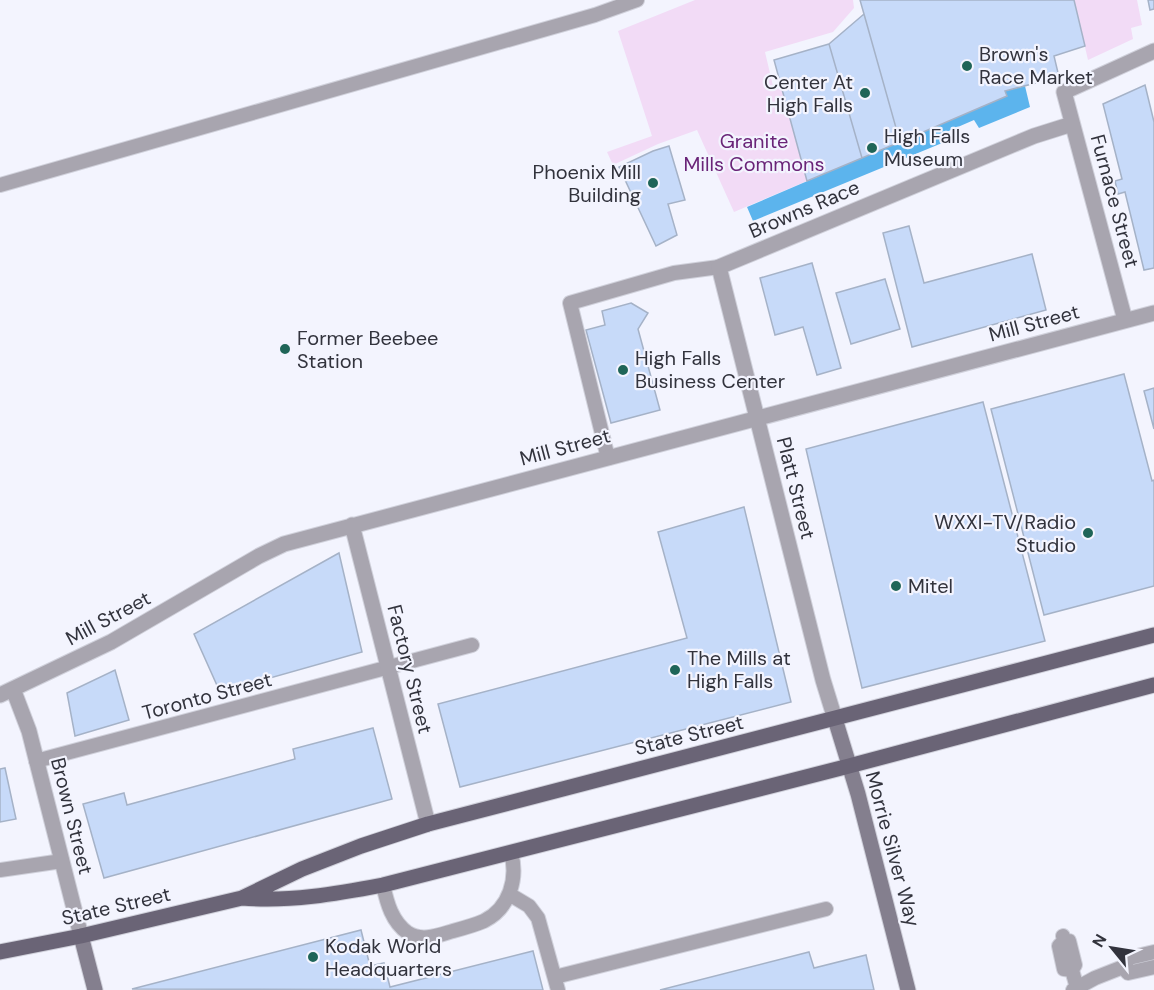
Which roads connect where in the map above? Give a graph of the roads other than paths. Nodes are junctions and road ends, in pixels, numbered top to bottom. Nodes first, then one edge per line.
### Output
1 (637, 0) edge
2 (1152, 54) edge
3 (1072, 124) junction
4 (0, 185) edge
5 (719, 267) junction
6 (1154, 313) edge
7 (1125, 320) junction
8 (757, 417) junction
9 (608, 458) junction
10 (352, 525) junction
11 (1154, 636) edge
12 (472, 645) dead end
13 (388, 668) junction
14 (1154, 685) edge
15 (6, 692) edge
16 (835, 719) junction
17 (36, 761) junction
18 (849, 766) junction
19 (428, 824) junction
20 (511, 853) junction
21 (62, 861) junction
22 (0, 870) edge
23 (383, 885) junction
24 (509, 894) junction
25 (242, 898) junction
26 (826, 909) dead end
27 (81, 936) junction
28 (1063, 938) dead end
29 (0, 952) edge
30 (1154, 952) edge
31 (1123, 967) junction
32 (1154, 967) edge
33 (557, 983) edge
34 (1075, 989) edge
35 (95, 990) edge
36 (908, 990) edge

1 - 4 lane
2 - 3 street, Furnace Street
3 - 5 street, Browns Race
3 - 7 street, Furnace Street
5 - 8 street, Platt Street
5 - 9 lane
6 - 7 street, Mill Street
7 - 8 street, Mill Street
8 - 9 street, Mill Street
8 - 16 street, Platt Street
9 - 10 street, Mill Street
10 - 13 street, Factory Street
10 - 15 street, Mill Street
11 - 16 main road, State Street
12 - 13 lane, Toronto Street
13 - 17 lane, Toronto Street
13 - 19 street, Factory Street
14 - 18 main road, State Street
15 - 17 street, Brown Street
16 - 18 main road, Morrie Silver Way
16 - 19 main road, State Street
17 - 21 street, Brown Street
18 - 20 main road, State Street
18 - 36 main road, Morrie Silver Way
19 - 25 main road, State Street
20 - 23 main road, State Street
20 - 24 lane
21 - 22 lane
21 - 27 street, Brown Street
23 - 24 lane
23 - 25 main road, State Street
24 - 33 lane
25 - 27 main road, State Street
26 - 33 lane
27 - 29 main road, State Street
27 - 35 main road, Brown Street
28 - 34 lane
30 - 31 lane
31 - 32 lane
31 - 34 lane

